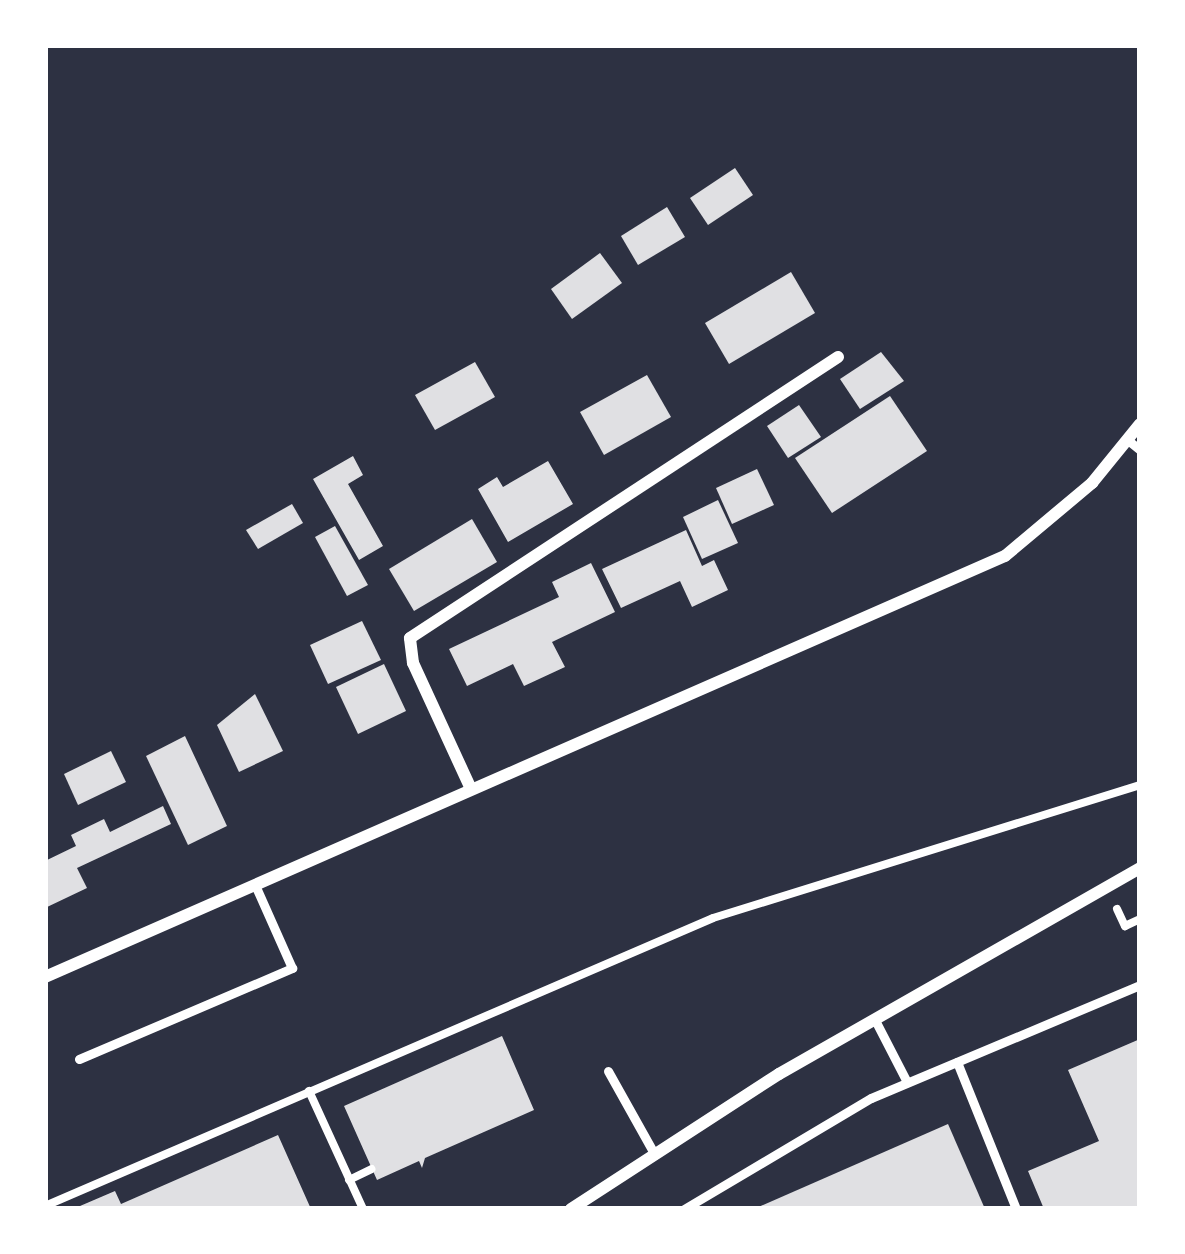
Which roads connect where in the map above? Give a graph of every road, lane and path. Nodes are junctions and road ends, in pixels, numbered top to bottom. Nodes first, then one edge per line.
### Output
1 (838, 357) dead end
2 (1140, 424) edge
3 (1134, 445) edge
4 (1140, 784) edge
5 (471, 790) junction
6 (1140, 868) edge
7 (255, 885) junction
8 (45, 976) edge
9 (1140, 985) edge
10 (875, 1020) junction
11 (79, 1059) dead end
12 (957, 1062) junction
13 (608, 1071) dead end
14 (907, 1082) junction
15 (309, 1091) junction
16 (655, 1155) junction
17 (372, 1169) dead end
18 (350, 1180) junction
19 (45, 1205) edge
20 (363, 1209) edge
21 (571, 1209) edge
22 (684, 1209) edge
23 (1016, 1209) edge

1 - 5 street
2 - 3 street
3 - 5 street
4 - 15 path
5 - 7 street
6 - 10 street
7 - 8 street
7 - 11 lane
9 - 12 lane
10 - 14 lane
10 - 16 street
12 - 14 lane
12 - 23 lane
13 - 16 lane
14 - 22 lane
15 - 18 path
15 - 19 path
16 - 21 street
17 - 18 path
18 - 20 path

